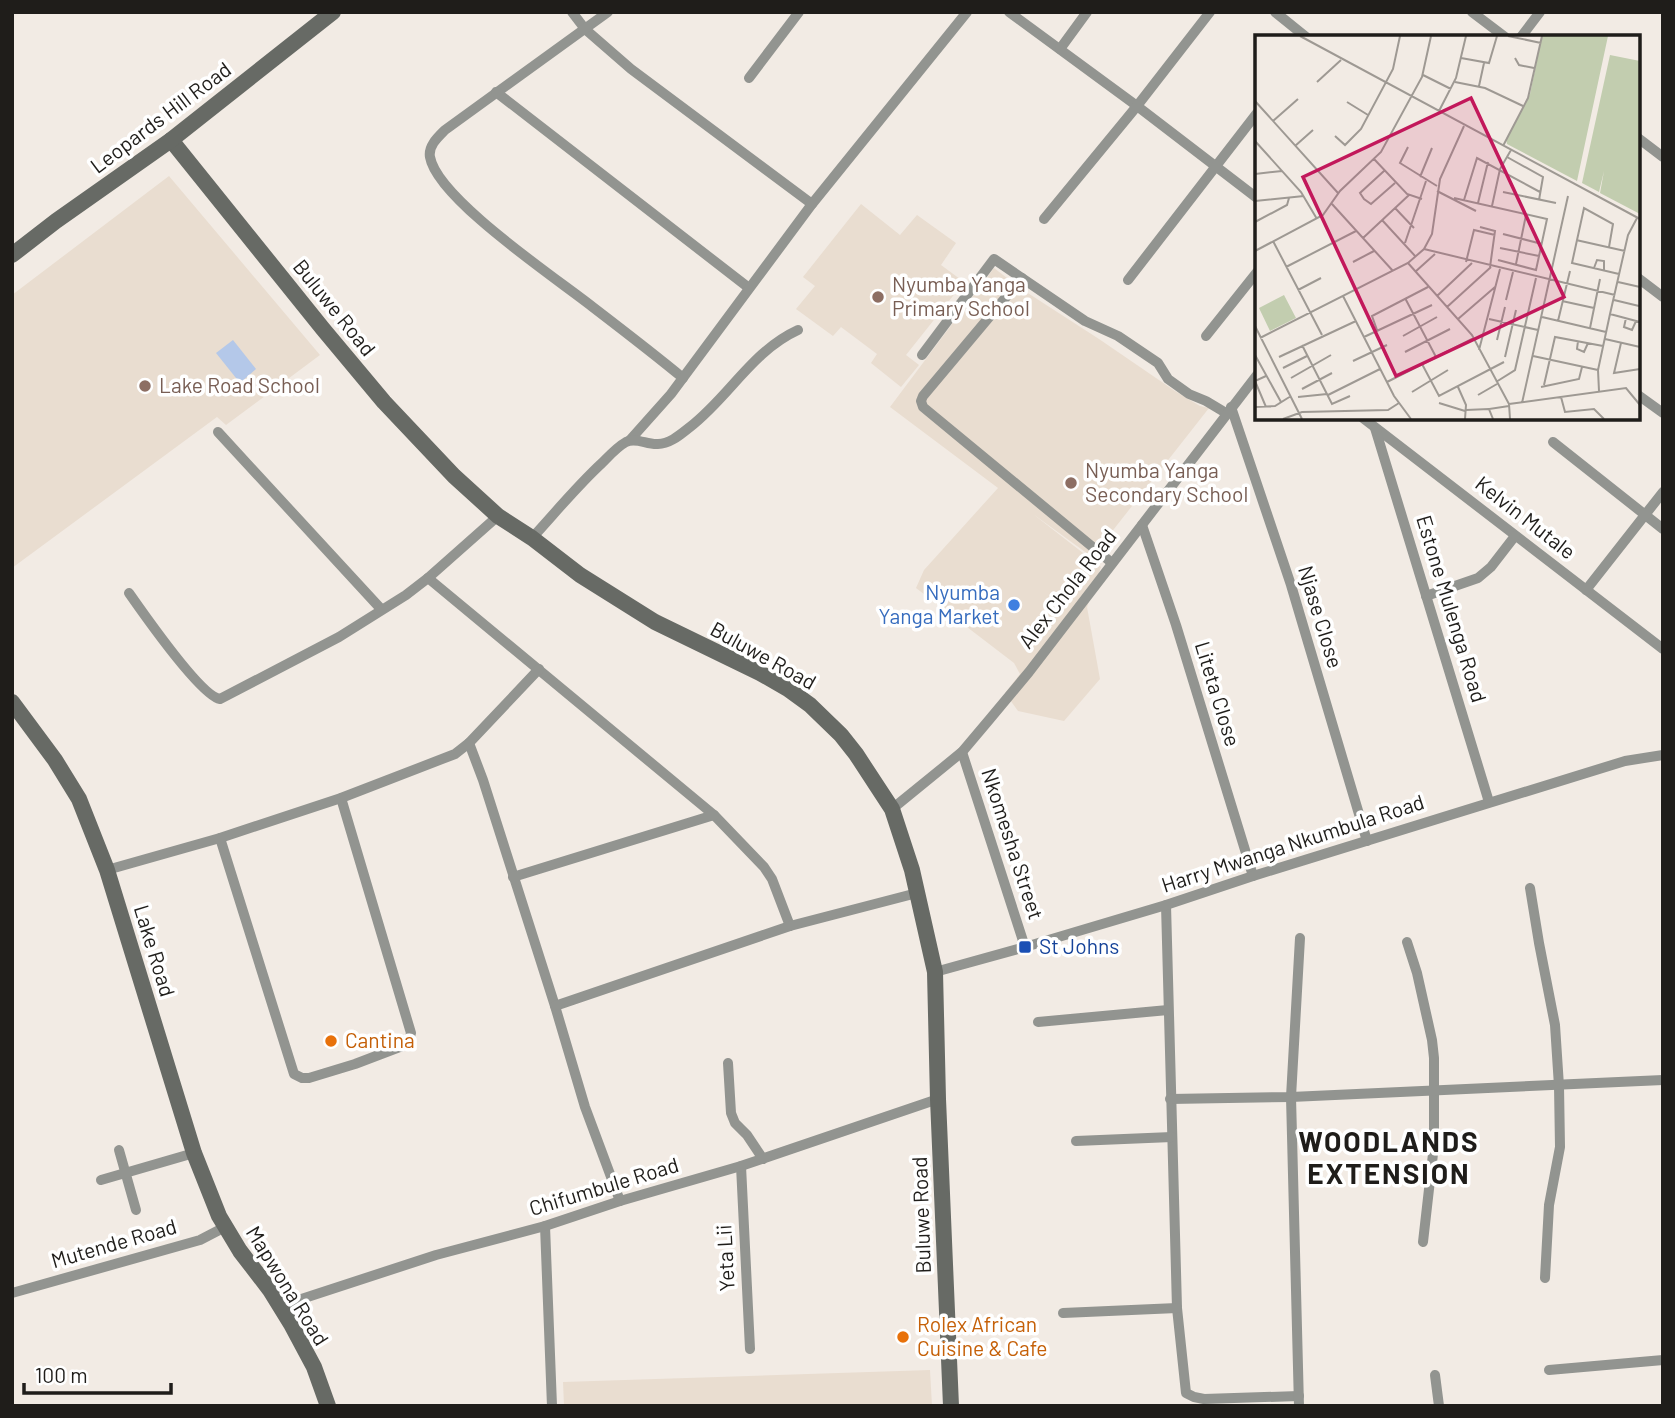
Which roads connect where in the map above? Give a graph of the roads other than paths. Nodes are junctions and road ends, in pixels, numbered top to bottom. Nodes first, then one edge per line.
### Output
1 (334, 12) edge
2 (572, 12) edge
3 (608, 12) edge
4 (799, 12) edge
5 (967, 12) edge
6 (1009, 12) edge
7 (1087, 12) edge
8 (1210, 12) edge
9 (1275, 12) edge
10 (1472, 12) edge
11 (1540, 12) edge
12 (584, 29) junction
13 (1304, 35) edge
14 (1502, 35) edge
15 (1523, 35) edge
16 (1060, 49) junction
17 (749, 78) dead end
18 (496, 92) junction
19 (1137, 106) junction
20 (1255, 116) edge
21 (171, 140) junction
22 (1640, 140) edge
23 (1663, 157) edge
24 (1216, 168) junction
25 (1255, 197) edge
26 (812, 204) junction
27 (1044, 219) dead end
28 (12, 255) edge
29 (1255, 275) edge
30 (1022, 278) junction
31 (1128, 280) dead end
32 (1640, 280) edge
33 (749, 288) junction
34 (1663, 297) edge
35 (798, 330) dead end
36 (1206, 336) dead end
37 (922, 355) dead end
38 (683, 378) junction
39 (1255, 378) edge
40 (1640, 396) edge
41 (1229, 410) junction
42 (1663, 413) edge
43 (1365, 420) edge
44 (1375, 428) junction
45 (218, 432) dead end
46 (631, 440) junction
47 (1553, 442) dead end
48 (1663, 492) edge
49 (1645, 515) junction
50 (498, 516) junction
51 (1142, 524) junction
52 (1663, 529) edge
53 (1515, 536) junction
54 (532, 538) junction
55 (1112, 563) junction
56 (428, 578) junction
57 (1586, 590) junction
58 (129, 593) dead end
59 (1426, 596) junction
60 (381, 610) junction
61 (1663, 649) edge
62 (539, 669) junction
63 (12, 702) edge
64 (469, 743) junction
65 (962, 752) junction
66 (1663, 755) edge
67 (341, 798) junction
68 (1489, 802) junction
69 (892, 809) junction
70 (713, 815) junction
71 (220, 838) junction
72 (1367, 841) junction
73 (107, 870) junction
74 (1252, 876) junction
75 (513, 877) junction
76 (1530, 888) dead end
77 (917, 893) junction
78 (1166, 905) junction
79 (790, 926) junction
80 (1300, 938) dead end
81 (1407, 942) dead end
82 (1025, 947) junction
83 (935, 972) junction
84 (555, 1006) junction
85 (1168, 1010) junction
86 (1038, 1022) dead end
87 (728, 1063) dead end
88 (1663, 1080) edge
89 (1559, 1086) junction
90 (1435, 1091) junction
91 (1291, 1097) junction
92 (938, 1099) junction
93 (1170, 1100) junction
94 (1172, 1137) junction
95 (1076, 1141) dead end
96 (119, 1150) dead end
97 (194, 1153) junction
98 (763, 1159) junction
99 (741, 1166) junction
100 (125, 1173) junction
101 (101, 1180) dead end
102 (620, 1201) junction
103 (136, 1210) dead end
104 (545, 1226) junction
105 (225, 1227) junction
106 (1423, 1241) dead end
107 (1545, 1278) dead end
108 (12, 1293) edge
109 (280, 1306) junction
110 (1177, 1308) junction
111 (1063, 1313) dead end
112 (750, 1349) dead end
113 (1663, 1360) edge
114 (1549, 1370) dead end
115 (1435, 1375) dead end
116 (1299, 1401) edge
117 (328, 1406) edge
118 (552, 1406) edge
119 (951, 1406) edge
120 (1438, 1406) edge

1 - 21 street, Leopards Hill Road
2 - 12 street
3 - 12 street
4 - 17 street
5 - 26 street
6 - 16 street
7 - 16 street
8 - 19 street
9 - 13 street
10 - 14 street
11 - 15 street
12 - 18 street
12 - 26 street
16 - 19 street
18 - 33 street
18 - 38 street
19 - 24 street
19 - 27 street
20 - 24 street
21 - 28 street, Leopards Hill Road
21 - 50 street, Buluwe Road
22 - 23 street
24 - 25 street
24 - 31 street
26 - 33 street
29 - 36 street
30 - 37 street
30 - 41 street
30 - 55 street
32 - 34 street
33 - 38 street
35 - 46 street
38 - 46 street
39 - 41 street, Alex Chola Road
40 - 42 street
41 - 51 street, Alex Chola Road
41 - 72 street, Njase Close
43 - 44 street, Kelvin Mutale
44 - 53 street, Kelvin Mutale
44 - 59 street, Estone Mulenga Road
45 - 60 street
46 - 54 street
47 - 49 street
48 - 49 street
49 - 52 street
49 - 57 street
50 - 54 street, Buluwe Road
50 - 56 street
51 - 55 street, Alex Chola Road
51 - 74 street, Liteta Close
53 - 57 street, Kelvin Mutale
53 - 59 street
54 - 69 street, Buluwe Road
55 - 65 street, Alex Chola Road
56 - 60 street
56 - 62 street
57 - 61 street, Kelvin Mutale
58 - 60 street
59 - 68 street, Estone Mulenga Road
62 - 64 street
62 - 70 street
63 - 73 street, Lake Road
64 - 67 street
64 - 75 street
65 - 69 street, Alex Chola Road
65 - 82 street, Nkomesha Street
66 - 68 street, Harry Mwanga Nkumbula Road
67 - 71 street
67 - 71 street
68 - 72 street, Harry Mwanga Nkumbula Road
69 - 77 street, Buluwe Road
70 - 75 street
70 - 79 street
71 - 73 street
72 - 74 street, Harry Mwanga Nkumbula Road
73 - 97 street, Lake Road
74 - 78 street, Harry Mwanga Nkumbula Road
75 - 84 street
76 - 89 street
77 - 79 street
77 - 83 street, Buluwe Road
78 - 82 street, Harry Mwanga Nkumbula Road
78 - 85 street
79 - 84 street
80 - 91 street
81 - 90 street
82 - 83 street, Harry Mwanga Nkumbula Road
83 - 92 street, Buluwe Road
84 - 102 street
85 - 86 street
85 - 93 street
87 - 98 street
88 - 89 street
89 - 90 street
89 - 107 street
90 - 91 street
90 - 106 street
91 - 93 street
91 - 116 street
92 - 98 street, Chifumbule Road
92 - 119 street, Buluwe Road
93 - 94 street
94 - 95 street
94 - 110 street
96 - 100 street
97 - 100 street
97 - 105 street, Lake Road
98 - 99 street, Chifumbule Road
99 - 102 street, Chifumbule Road
99 - 112 street, Yeta Lii
100 - 101 street
100 - 103 street
102 - 104 street, Chifumbule Road
104 - 109 street, Chifumbule Road
104 - 118 street
105 - 108 street, Mutende Road
105 - 109 street, Mapwona Road
109 - 117 street, Mapwona Road
110 - 111 street
110 - 116 street
113 - 114 street
115 - 120 street

